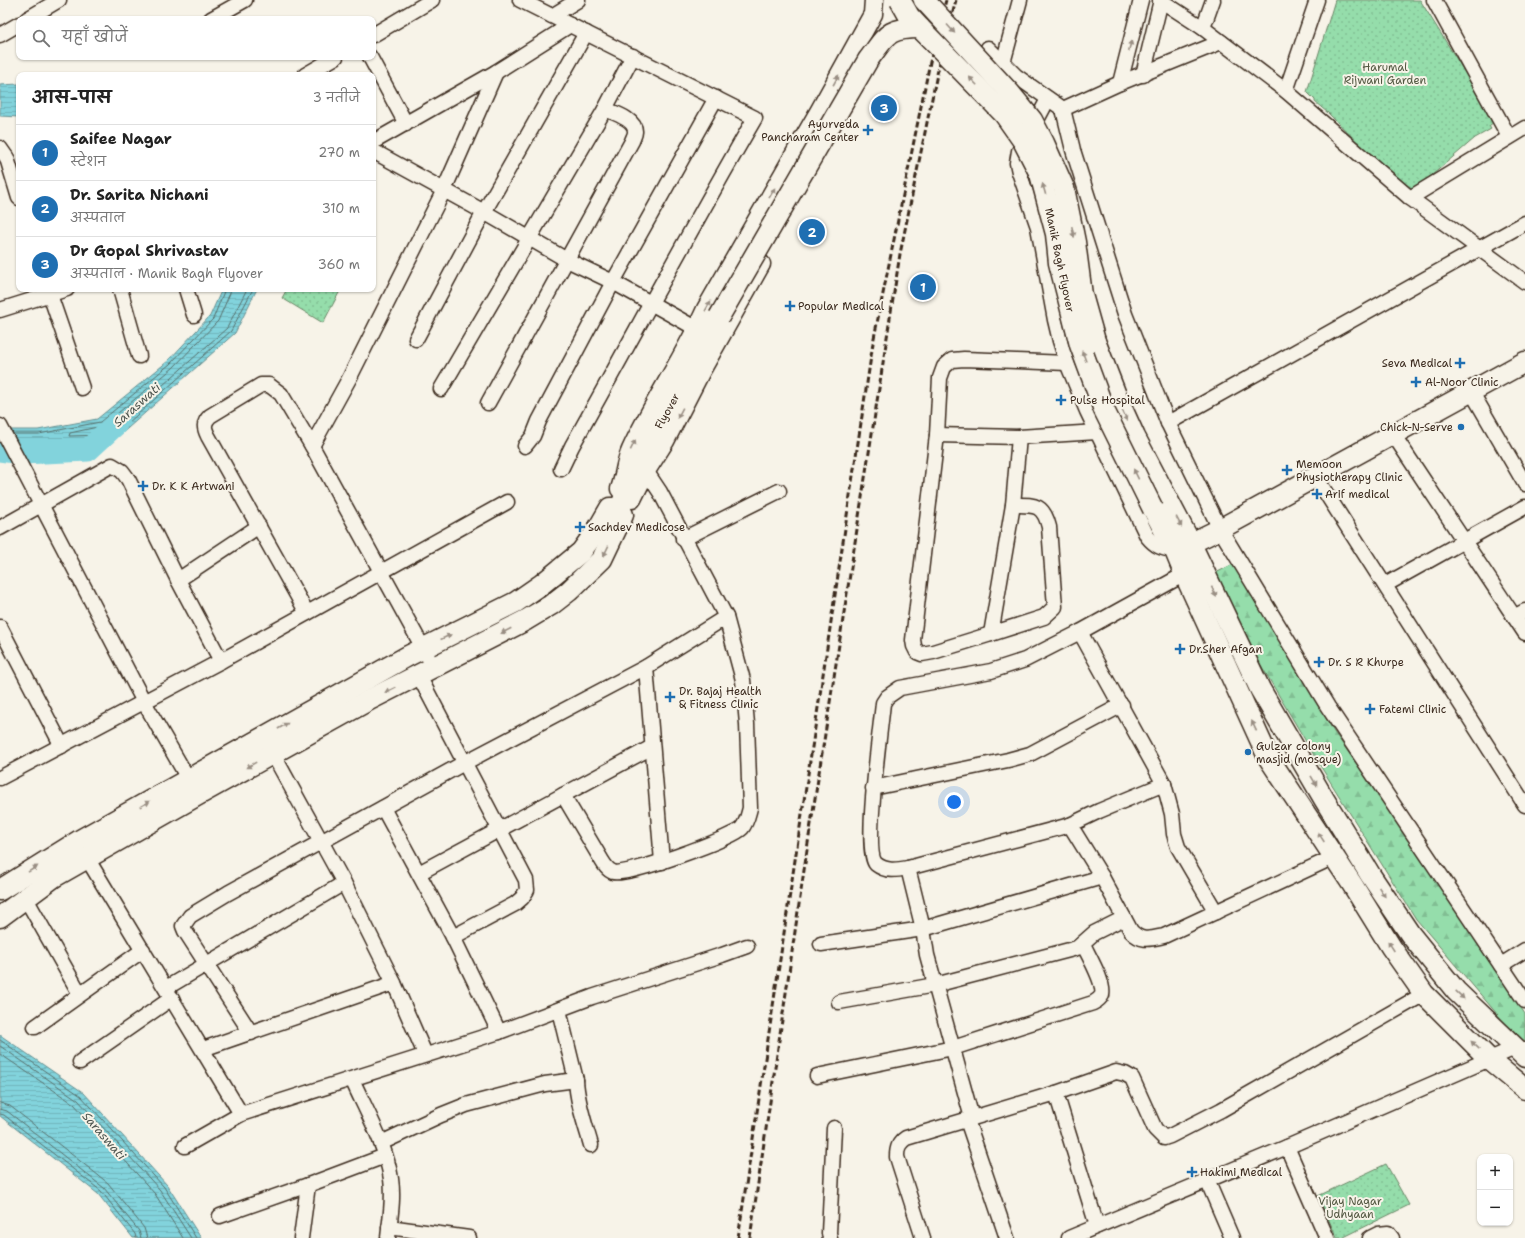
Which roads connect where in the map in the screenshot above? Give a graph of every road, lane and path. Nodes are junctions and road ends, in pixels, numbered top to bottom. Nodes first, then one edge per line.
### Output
1 (57, 0) edge
2 (245, 0) edge
3 (432, 0) edge
4 (520, 0) edge
5 (578, 0) edge
6 (874, 0) edge
7 (900, 0) edge
8 (910, 0) edge
9 (924, 0) edge
10 (1020, 0) edge
11 (1141, 0) edge
12 (1161, 0) edge
13 (1213, 0) edge
14 (1318, 0) edge
15 (1434, 0) edge
16 (32, 16) edge
17 (216, 16) edge
18 (552, 16) junction
19 (570, 25) junction
20 (16, 26) edge
21 (920, 28) junction
22 (1204, 28) junction
23 (376, 33) edge
24 (586, 33) junction
25 (0, 35) edge
26 (1221, 42) junction
27 (988, 48) dead end
28 (632, 56) junction
29 (331, 60) edge
30 (372, 60) edge
31 (1003, 63) junction
32 (310, 72) edge
33 (496, 72) junction
34 (1143, 75) junction
35 (1120, 83) junction
36 (1286, 91) junction
37 (716, 98) junction
38 (1048, 99) junction
39 (605, 109) junction
40 (1063, 109) junction
41 (406, 124) junction
42 (1525, 128) edge
43 (1509, 137) junction
44 (376, 140) edge
45 (9, 153) edge
46 (376, 153) edge
47 (16, 184) edge
48 (444, 190) junction
49 (1410, 198) junction
50 (484, 212) junction
51 (1525, 223) edge
52 (528, 238) junction
53 (1480, 248) junction
54 (567, 260) junction
55 (613, 282) junction
56 (1525, 282) edge
57 (49, 292) edge
58 (121, 292) edge
59 (187, 292) edge
60 (652, 303) junction
61 (0, 310) edge
62 (194, 315) dead end
63 (697, 329) junction
64 (416, 339) dead end
65 (139, 356) dead end
66 (1525, 362) edge
67 (1067, 363) junction
68 (82, 388) dead end
69 (441, 388) dead end
70 (1471, 391) junction
71 (488, 403) dead end
72 (1168, 423) junction
73 (0, 426) edge
74 (1097, 432) junction
75 (1393, 434) junction
76 (937, 435) junction
77 (1020, 437) junction
78 (312, 446) junction
79 (526, 446) dead end
80 (561, 469) dead end
81 (646, 471) junction
82 (1315, 476) junction
83 (1525, 484) edge
84 (779, 491) dead end
85 (506, 502) dead end
86 (42, 504) junction
87 (1160, 504) junction
88 (1012, 505) junction
89 (1525, 507) edge
90 (619, 508) junction
91 (259, 526) junction
92 (0, 528) edge
93 (1220, 528) junction
94 (683, 538) junction
95 (1463, 542) junction
96 (1183, 547) junction
97 (1202, 565) junction
98 (381, 572) junction
99 (1184, 573) junction
100 (178, 580) junction
101 (1385, 586) junction
102 (307, 613) junction
103 (1520, 614) edge
104 (726, 617) junction
105 (0, 627) edge
106 (1080, 632) junction
107 (1525, 633) edge
108 (991, 634) junction
109 (423, 647) junction
110 (221, 661) junction
111 (646, 666) junction
112 (426, 672) junction
113 (144, 702) junction
114 (1122, 705) junction
115 (62, 746) junction
116 (652, 747) junction
117 (273, 754) junction
118 (464, 763) junction
119 (0, 778) edge
120 (1164, 784) junction
121 (193, 787) junction
122 (873, 788) junction
123 (563, 795) junction
124 (1525, 805) edge
125 (383, 808) junction
126 (1070, 825) junction
127 (500, 830) junction
128 (320, 842) junction
129 (1334, 857) junction
130 (87, 858) junction
131 (662, 862) junction
132 (908, 868) junction
133 (419, 873) junction
134 (1102, 877) junction
135 (344, 883) junction
136 (0, 890) edge
137 (25, 897) junction
138 (1216, 912) junction
139 (0, 917) edge
140 (1124, 918) junction
141 (923, 929) junction
142 (453, 937) junction
143 (821, 944) dead end
144 (1083, 944) junction
145 (747, 946) dead end
146 (143, 950) junction
147 (1525, 950) edge
148 (206, 964) junction
149 (1501, 964) junction
150 (394, 983) junction
151 (935, 985) junction
152 (169, 993) junction
153 (80, 994) junction
154 (1424, 994) junction
155 (1525, 1001) edge
156 (839, 1002) dead end
157 (559, 1010) junction
158 (34, 1027) dead end
159 (499, 1032) junction
160 (251, 1033) junction
161 (953, 1048) junction
162 (203, 1049) junction
163 (1520, 1052) edge
164 (425, 1054) junction
165 (1490, 1060) junction
166 (80, 1062) dead end
167 (817, 1076) dead end
168 (352, 1079) junction
169 (576, 1080) junction
170 (1523, 1084) edge
171 (1056, 1093) junction
172 (241, 1114) junction
173 (969, 1119) junction
174 (834, 1128) dead end
175 (591, 1145) dead end
176 (185, 1146) dead end
177 (1287, 1147) junction
178 (383, 1149) junction
179 (1207, 1180) junction
180 (308, 1185) junction
181 (220, 1216) dead end
182 (1097, 1226) junction
183 (389, 1232) edge
184 (301, 1238) edge
185 (469, 1238) edge
186 (830, 1238) edge
187 (923, 1238) edge
188 (1007, 1238) edge
189 (1069, 1238) edge
190 (1232, 1238) edge
191 (1327, 1238) edge
192 (1370, 1238) edge
193 (1392, 1238) edge

1 - 16 street
2 - 17 street
3 - 23 street
4 - 18 street
5 - 18 street
63 -> 6 street
7 - 21 main road, Manik Bagh Flyover, bridge
8 -> 81 street
9 -> 87 main road, Manik Bagh Flyover, bridge
10 - 31 street
35 -> 11 street
12 - 22 street
12 - 34 street
13 - 22 street
14 - 36 street
15 - 43 street
18 - 19 street
19 - 24 street
19 - 33 street
20 - 25 street
87 -> 21 main road, Manik Bagh Flyover, bridge
21 - 90 main road, Flyover, bridge
22 - 26 street
24 - 28 street
24 - 50 street
26 - 34 street
26 - 36 street
27 - 31 street
28 - 37 street
28 - 39 street
29 - 32 street
30 - 41 street
31 - 38 street
33 - 41 street
33 - 48 street
34 - 35 street
35 - 40 street
36 - 49 street
37 - 55 street
37 - 60 street
38 - 40 street
38 - 67 street
39 - 52 street
39 - 54 street
40 - 72 street
41 - 44 street
42 - 43 street
43 - 49 street
45 - 47 street
46 - 48 street
48 - 50 street
48 - 78 street
49 - 53 street
50 - 52 street
50 - 64 street
51 - 53 street
52 - 54 street
52 - 69 street
53 - 56 street
53 - 72 street
54 - 55 street
54 - 71 street
55 - 60 street
55 - 79 street
57 - 61 street
57 - 68 street
58 - 65 street
59 - 62 street
60 - 63 street
60 - 80 street
90 -> 63 street
66 - 70 main road
67 - 74 street
67 - 76 street
70 - 75 main road
70 - 83 street
72 - 93 street
73 - 86 street
74 - 77 street
74 - 96 street
75 - 82 main road
75 - 95 street
76 - 77 street
76 - 108 street
77 - 88 street
78 - 91 street
78 - 98 street
81 - 90 street
81 - 94 street
82 - 93 main road
82 - 101 street
84 - 94 street
85 - 98 street
86 - 92 street
86 - 100 street
86 - 113 street
87 - 96 main road, Manik Bagh Flyover
88 - 108 street
88 - 108 street
89 - 95 street
109 -> 90 main road
90 -> 112 main road
91 - 100 street
91 - 102 street
93 - 96 main road
93 - 149 street
94 - 104 street
95 - 101 street
95 - 103 street
96 - 97 main road
96 - 99 main road
97 - 99 street
97 -> 163 main road
98 - 102 street
98 - 109 street
99 - 106 street
129 -> 99 main road
100 - 110 street
101 - 124 street
102 - 110 street
103 - 107 street
104 - 111 street
104 - 131 street
105 - 115 street
106 - 114 street
106 - 122 street
109 - 112 street
121 -> 109 main road
110 - 113 street
111 - 116 street
111 - 118 street
112 -> 117 main road
112 - 118 street
113 - 115 street
113 - 121 street
114 - 120 street
114 - 122 street
115 - 119 street
116 - 123 street
116 - 131 street
117 -> 121 main road
117 - 128 street
118 - 125 street
118 - 127 street
120 - 126 street
120 - 138 street
121 - 130 main road
136 -> 121 main road
122 - 132 street
123 - 127 street
123 - 131 street
125 - 128 street
125 - 133 street
126 - 132 street
126 - 134 street
127 - 133 street
127 - 142 street
128 - 135 street
128 - 148 street
129 - 138 street
154 -> 129 main road
130 - 137 main road
130 - 146 street
132 - 141 street
133 - 142 street
134 - 140 street
134 - 141 street
135 - 148 street
135 - 150 street
137 - 139 main road
137 - 153 street
138 - 140 street
140 - 144 street
141 - 143 street
141 - 151 street
142 - 159 street
144 - 151 street
144 - 161 street
145 - 157 street
146 - 152 street
146 - 153 street
147 - 149 street
148 - 152 street
148 - 160 street
149 - 155 street
150 - 160 street
150 - 164 street
151 - 156 street
151 - 161 street
152 - 162 street
152 - 166 street
153 - 158 street
165 -> 154 main road
154 - 171 street
157 - 159 street
157 - 169 street
159 - 164 street
160 - 162 street
161 - 167 street
161 - 173 street
162 - 172 street
163 - 165 street
164 - 168 street
165 - 170 main road
165 - 177 street
168 - 172 street
168 - 178 street
169 - 175 street
169 - 178 street
171 - 173 street
171 - 182 street
172 - 176 street
173 - 187 street
173 - 188 street
174 - 186 street
177 - 179 street
177 - 191 street
178 - 180 street
178 - 183 street
179 - 182 street
179 - 190 street
180 - 181 street
180 - 184 street
182 - 189 street
183 - 185 street
192 - 193 street

